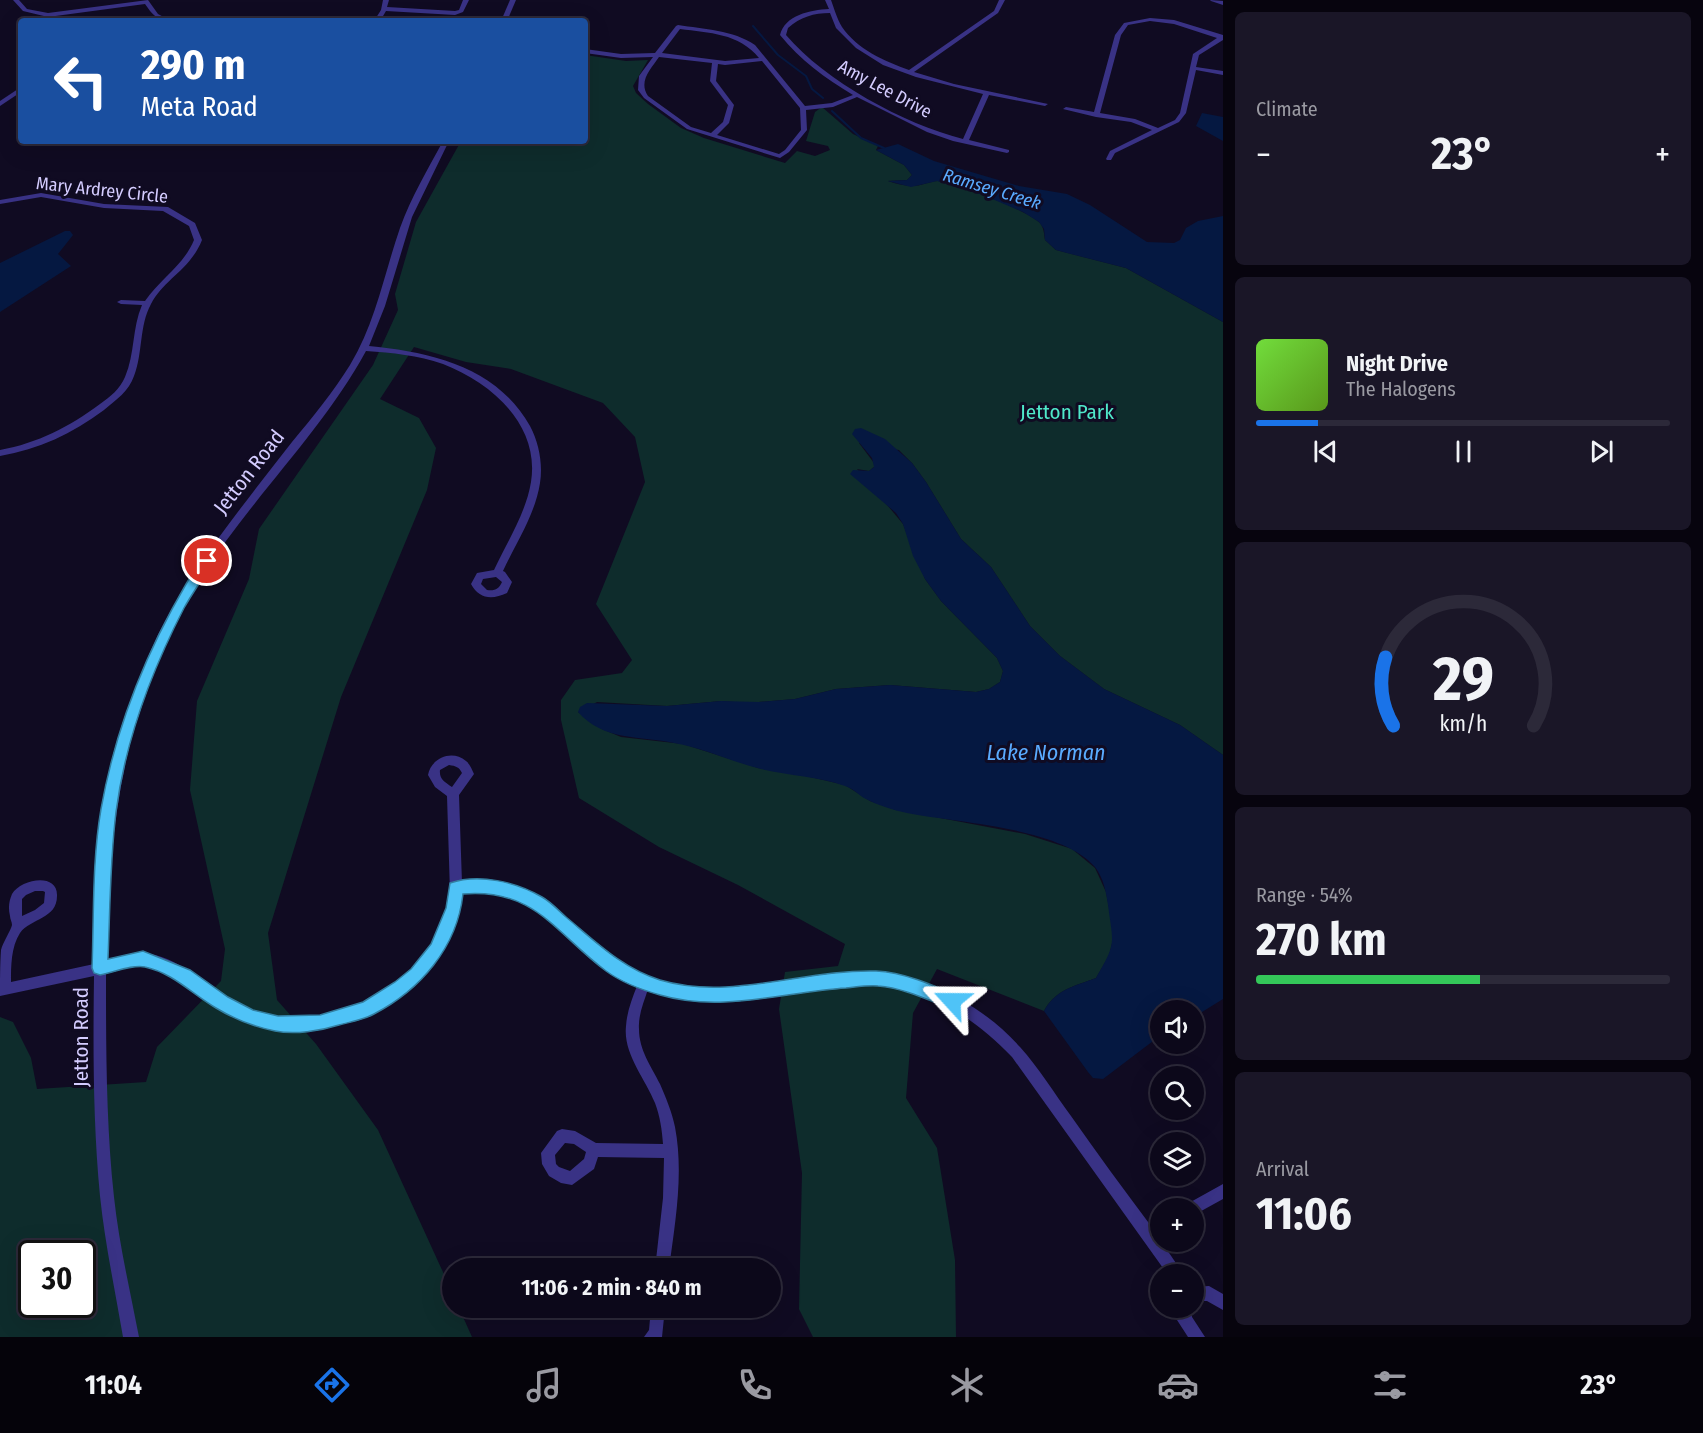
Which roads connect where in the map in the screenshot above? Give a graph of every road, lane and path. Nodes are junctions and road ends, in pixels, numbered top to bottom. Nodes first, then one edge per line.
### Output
1 (16, 0) edge
2 (386, 0) edge
3 (466, 0) edge
4 (513, 0) edge
5 (828, 0) edge
6 (1002, 0) edge
7 (1213, 0) edge
8 (146, 1) edge
9 (1223, 3) edge
10 (384, 9) junction
11 (830, 11) junction
12 (162, 18) edge
13 (379, 18) edge
14 (505, 18) edge
15 (1222, 38) edge
16 (588, 51) edge
17 (658, 56) junction
18 (763, 59) junction
19 (715, 63) junction
20 (1192, 68) junction
21 (909, 73) junction
22 (1223, 73) edge
23 (987, 93) junction
24 (18, 94) edge
25 (858, 95) junction
26 (0, 104) edge
27 (1045, 104) dead end
28 (803, 108) junction
29 (1066, 109) dead end
30 (1096, 115) junction
31 (1158, 130) junction
32 (711, 136) junction
33 (965, 141) junction
34 (445, 144) edge
35 (1007, 151) dead end
36 (1109, 159) dead end
37 (0, 202) edge
38 (122, 302) dead end
39 (147, 303) junction
40 (364, 348) junction
41 (0, 453) edge
42 (497, 573) dead end
43 (453, 794) dead end
44 (456, 888) junction
45 (18, 926) dead end
46 (100, 968) junction
47 (645, 982) junction
48 (2, 989) edge
49 (594, 1150) dead end
50 (670, 1151) junction
51 (1223, 1191) edge
52 (1204, 1202) edge
53 (1150, 1225) edge
54 (663, 1258) edge
55 (1204, 1293) edge
56 (1223, 1303) edge
57 (657, 1318) edge
58 (1185, 1318) edge
59 (656, 1336) edge
60 (131, 1337) edge
61 (1197, 1337) edge

1 - 8 street
2 - 10 street
3 - 10 street
4 - 14 street
5 - 11 street
6 - 21 street
7 - 9 street
8 - 12 street
10 - 13 street
11 - 21 street
11 - 25 street, Amy Lee Drive
15 - 20 street
15 - 30 street
16 - 17 street
17 - 18 street
17 - 19 street
17 - 32 street
18 - 19 street
18 - 28 street
19 - 32 street
20 - 22 street
20 - 31 street
21 - 23 street
23 - 27 street
23 - 33 street
24 - 26 street
25 - 28 street
25 - 33 street, Amy Lee Drive
28 - 32 street
29 - 30 street
30 - 31 street
31 - 36 street
33 - 35 street, Amy Lee Drive
34 - 40 street, Jetton Road
37 - 39 street, Mary Ardrey Circle
38 - 39 street
39 - 41 street, Mary Ardrey Circle
40 - 42 street
40 - 46 street, Jetton Road
43 - 44 street
44 - 46 street
44 - 47 street
45 - 48 street
46 - 48 street
46 - 60 street, Jetton Road
47 - 50 street
47 - 53 street
49 - 50 street
50 - 54 street
51 - 52 street
55 - 56 street
57 - 59 street
58 - 61 street

